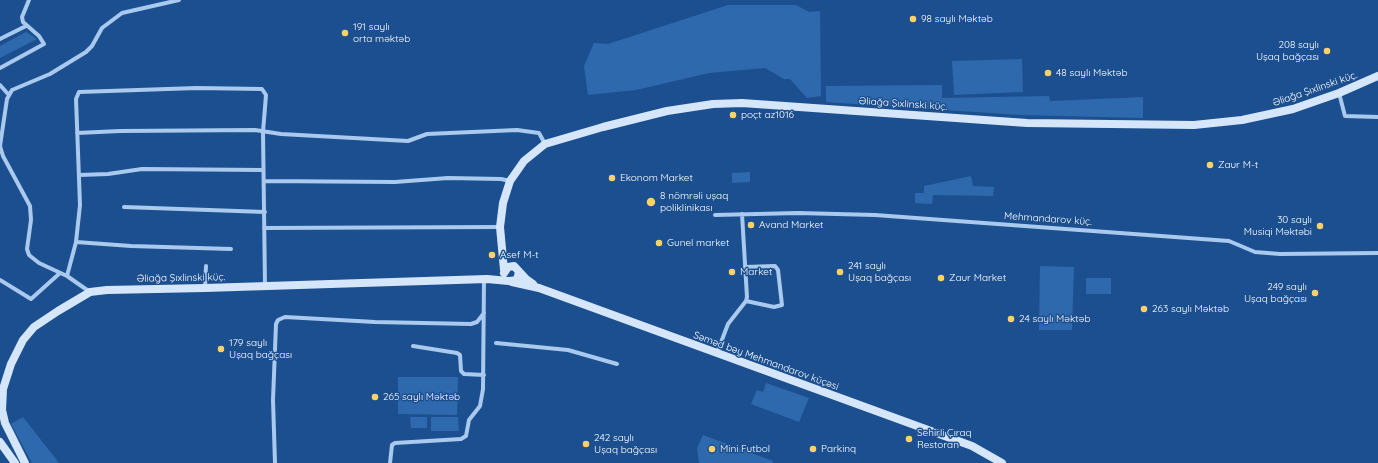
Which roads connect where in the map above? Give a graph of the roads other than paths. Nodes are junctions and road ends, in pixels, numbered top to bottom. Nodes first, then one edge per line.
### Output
1 (29, 0) edge
2 (179, 0) edge
3 (26, 26) junction
4 (0, 39) edge
5 (0, 68) edge
6 (1378, 76) edge
7 (0, 85) edge
8 (1339, 93) junction
9 (8, 94) junction
10 (1378, 117) edge
11 (263, 132) junction
12 (77, 133) junction
13 (545, 144) junction
14 (263, 170) junction
15 (79, 175) junction
16 (264, 181) junction
17 (510, 181) junction
18 (124, 208) dead end
19 (265, 212) junction
20 (742, 214) junction
21 (715, 215) dead end
22 (500, 227) junction
23 (264, 228) junction
24 (76, 242) junction
25 (231, 248) dead end
26 (503, 249) junction
27 (1378, 253) edge
28 (206, 266) dead end
29 (745, 267) junction
30 (517, 270) junction
31 (504, 271) junction
32 (60, 273) junction
33 (67, 276) junction
34 (485, 279) junction
35 (0, 280) edge
36 (510, 282) junction
37 (265, 286) junction
38 (205, 288) junction
39 (539, 288) junction
40 (90, 292) junction
41 (746, 301) junction
42 (484, 313) junction
43 (496, 343) dead end
44 (413, 346) dead end
45 (717, 354) junction
46 (617, 364) dead end
47 (484, 375) junction
48 (2, 390) edge
49 (0, 442) edge
50 (986, 452) junction
51 (15, 463) edge
52 (25, 463) edge
53 (275, 463) edge
54 (390, 463) edge
55 (993, 463) edge
56 (1002, 463) edge

1 - 3 street
2 - 9 street
3 - 4 street
3 - 5 street
6 - 8 main road, Əliağa Şıxlinski küç.
7 - 9 street
8 - 10 street
8 - 13 main road, Əliağa Şıxlinski küç.
9 - 32 street
11 - 12 street
11 - 12 street
11 - 13 street
11 - 14 street
12 - 15 street
13 - 17 main road, Əliağa Şıxlinski küç.
14 - 15 street
14 - 16 street
15 - 24 street
16 - 17 street
16 - 19 street
17 - 22 main road, Əliağa Şıxlinski küç.
18 - 19 street
19 - 23 street
20 - 21 street, Mehmandarov küç.
20 - 27 street, Mehmandarov küç.
20 - 29 street
22 - 23 street
22 - 26 main road, Əliağa Şıxlinski küç.
23 - 37 street
24 - 25 street
24 - 33 street
26 - 30 main road
26 - 31 main road, Əliağa Şıxlinski küç.
28 - 38 street
29 - 41 street
29 - 41 street
30 - 31 main road
30 - 36 main road
30 - 39 main road
31 - 34 main road
31 - 36 main road
32 - 33 street
32 - 35 street
33 - 40 street
34 - 36 main road
34 - 37 main road, Əliağa Şıxlinski küç.
34 - 42 street
36 - 39 main road
37 - 38 main road, Əliağa Şıxlinski küç.
38 - 40 main road, Əliağa Şıxlinski küç.
39 - 45 main road, Səməd bəy Mehmandarov küçəsi
40 - 48 main road, Əliağa Şıxlinski küç.
41 - 45 street
42 - 47 street
42 - 53 street
43 - 46 street
44 - 47 street
45 - 50 main road, Səməd bəy Mehmandarov küçəsi
47 - 54 street
48 - 52 main road, Əliağa Şıxlinski küç.
49 - 51 main road
50 - 55 main road
50 - 56 main road, Səməd bəy Mehmandarov küçəsi

